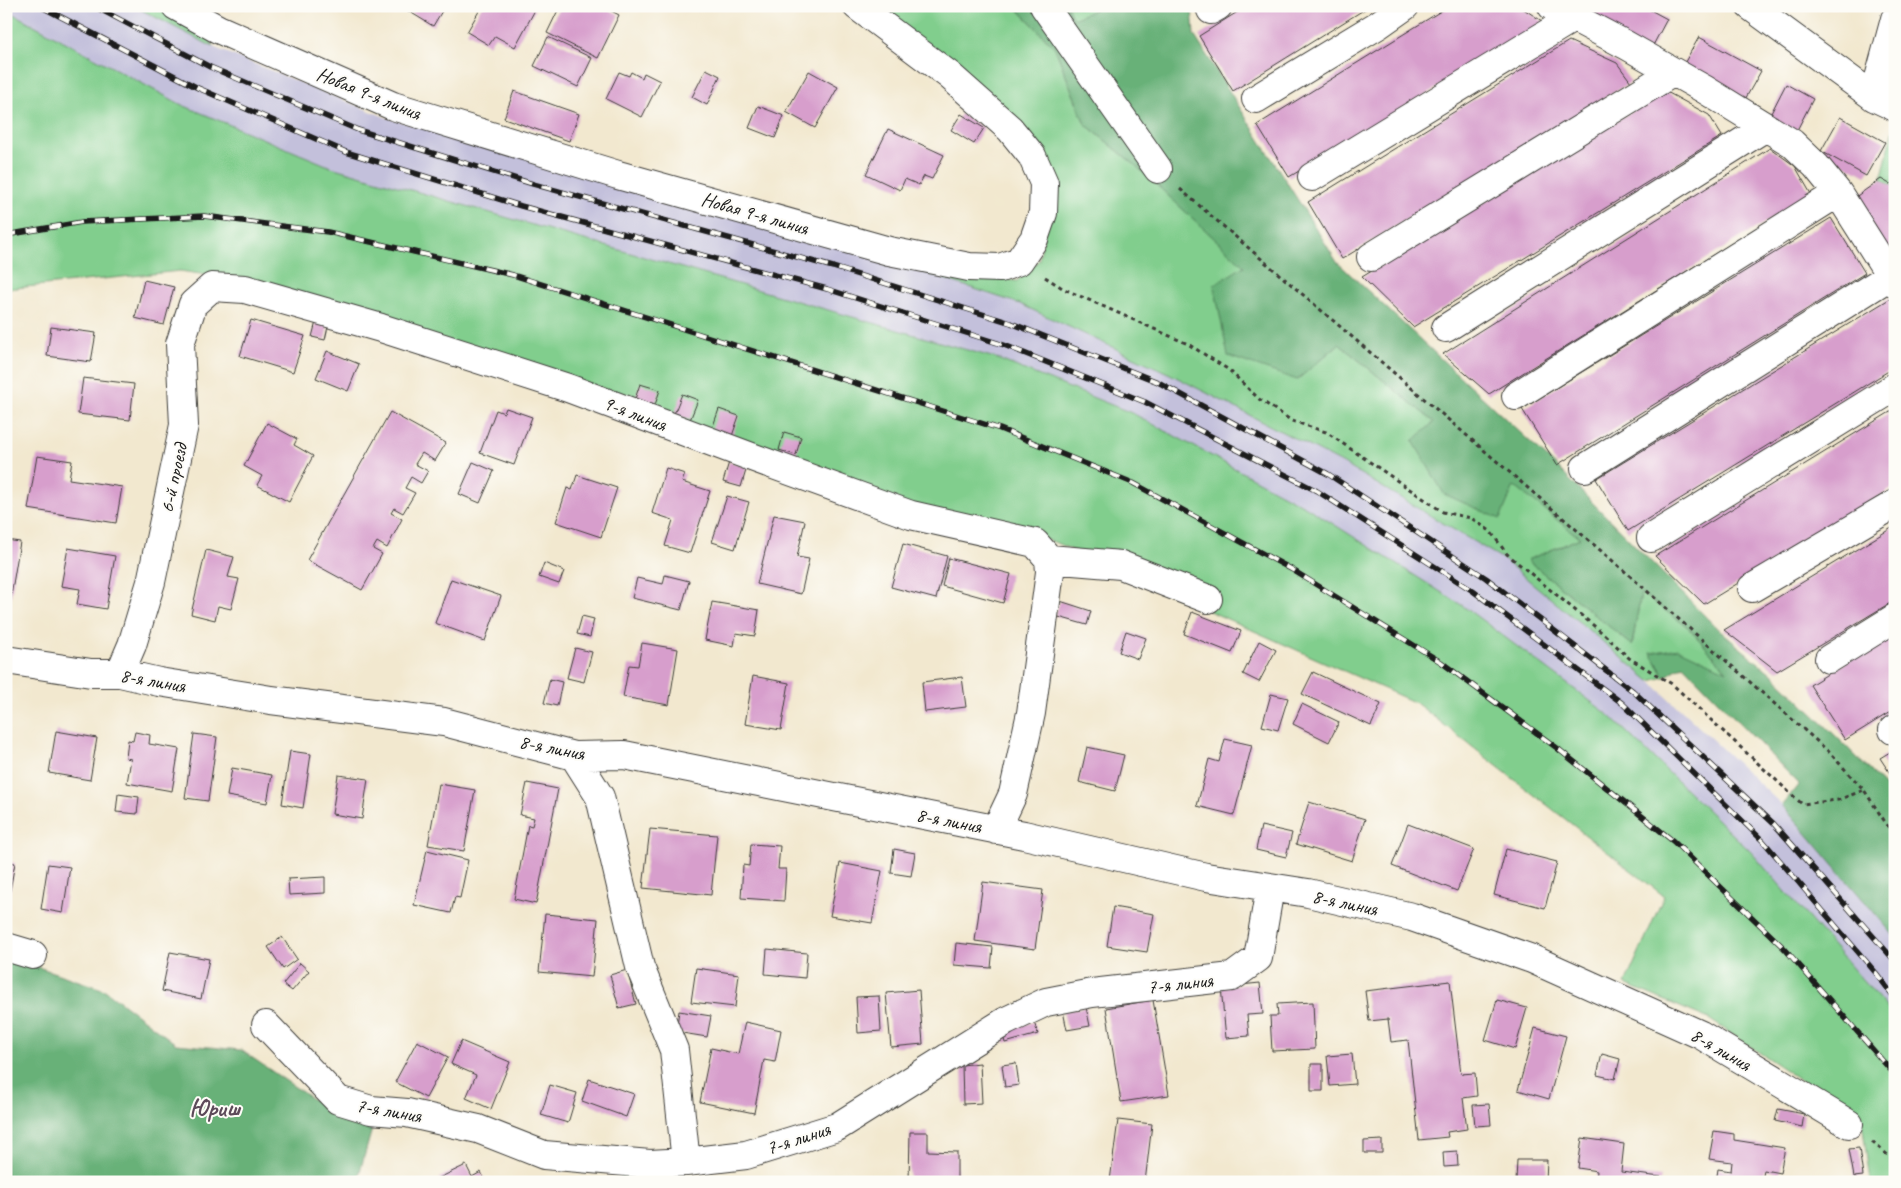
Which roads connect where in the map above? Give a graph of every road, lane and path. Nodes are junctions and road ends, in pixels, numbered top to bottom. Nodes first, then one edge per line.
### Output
1 (176, 6) edge
2 (857, 6) edge
3 (1044, 6) edge
4 (1405, 6) edge
5 (1750, 6) edge
6 (1562, 12) edge
7 (1895, 19) edge
8 (1672, 73) junction
9 (1256, 99) dead end
10 (1884, 102) edge
11 (1766, 127) junction
12 (1158, 170) joint
13 (1312, 177) dead end
14 (1838, 193) junction
15 (1371, 257) dead end
16 (1019, 261) junction
17 (1893, 280) edge
18 (212, 287) joint
19 (1446, 328) dead end
20 (1895, 387) edge
21 (1516, 396) dead end
22 (1586, 468) dead end
23 (1895, 504) edge
24 (1651, 538) dead end
25 (1049, 559) junction
26 (1752, 588) dead end
27 (1208, 599) dead end
28 (1895, 618) edge
29 (1829, 659) dead end
30 (6, 660) edge
31 (120, 673) junction
32 (574, 756) junction
33 (1864, 790) junction
34 (996, 830) junction
35 (1895, 837) edge
36 (1270, 888) junction
37 (6, 947) edge
38 (33, 955) dead end
39 (266, 1025) dead end
40 (1849, 1124) dead end
41 (686, 1162) junction

1 - 16 street, Новая 9-я линия
2 - 16 street
3 - 12 street
4 - 9 street
5 - 10 street
6 - 8 street
6 - 13 street
7 - 10 street
8 - 11 street
8 - 15 street
11 - 14 street
11 - 19 street
12 - 33 path
14 - 17 street
14 - 21 street
16 - 33 path
17 - 22 street
18 - 25 street, 9-я линия
18 - 31 street, 6-й проезд
20 - 24 street
23 - 26 street
25 - 27 street
25 - 34 street
28 - 29 street
30 - 31 street, 8-я линия
31 - 32 street, 8-я линия
32 - 34 street, 8-я линия
32 - 41 street
33 - 35 path
34 - 36 street, 8-я линия
36 - 40 street, 8-я линия
36 - 41 street, 7-я линия
37 - 38 street
39 - 41 street, 7-я линия

